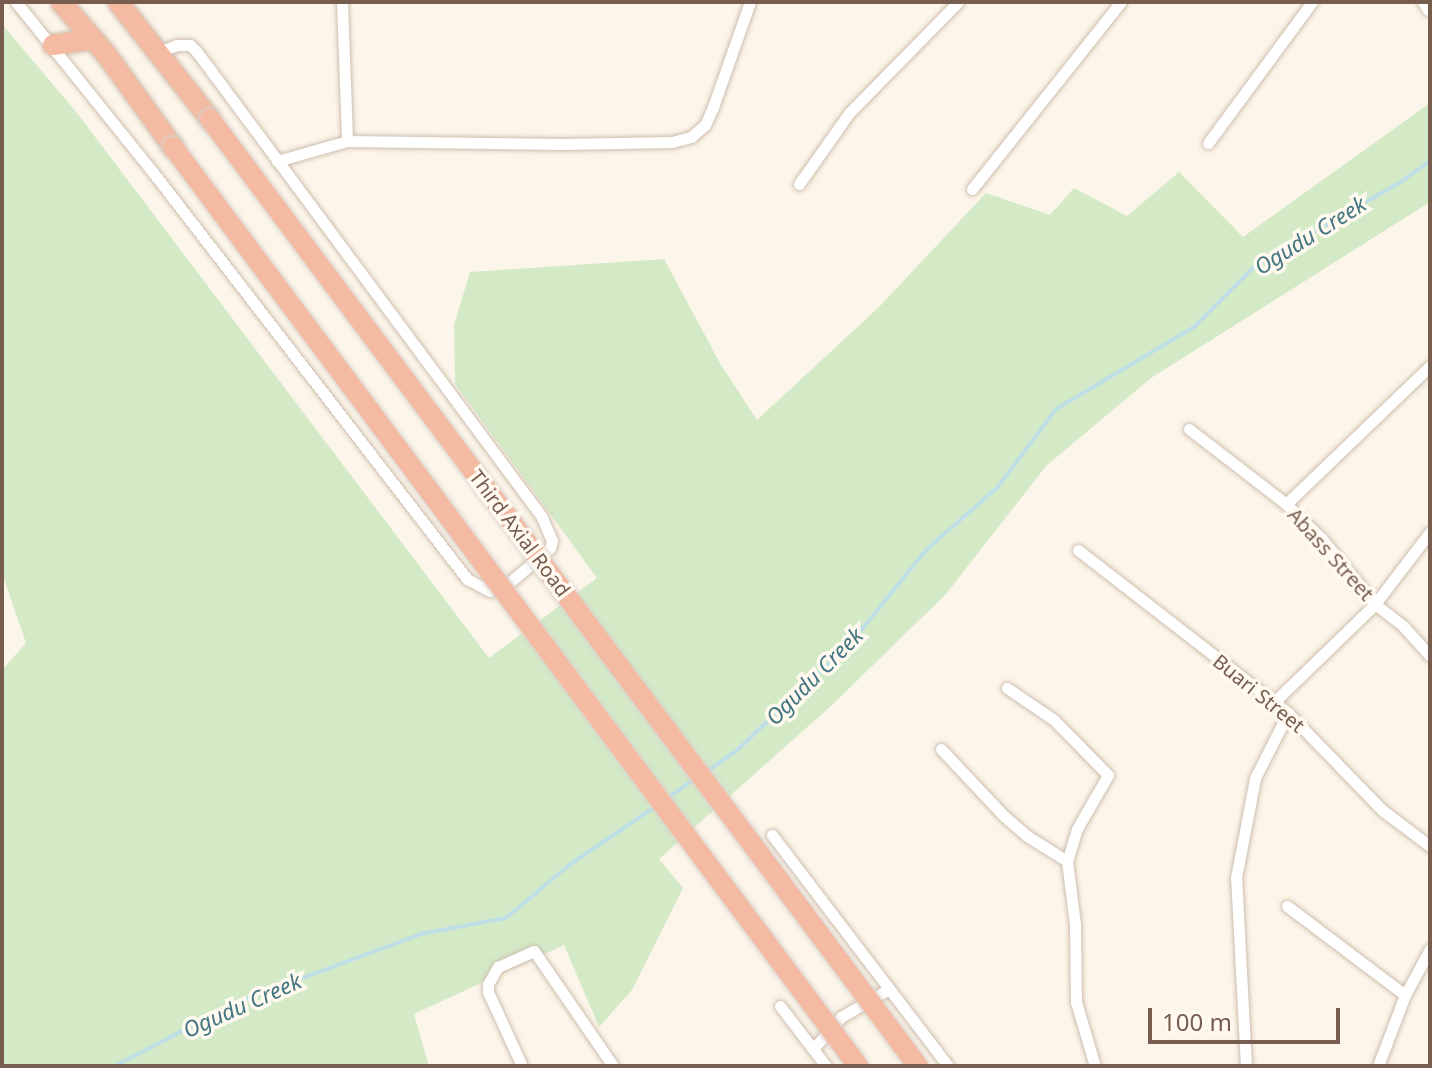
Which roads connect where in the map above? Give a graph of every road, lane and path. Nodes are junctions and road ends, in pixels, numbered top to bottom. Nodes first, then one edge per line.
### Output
1 (16, 2) edge
2 (61, 2) edge
3 (118, 2) edge
4 (342, 2) edge
5 (750, 2) edge
6 (958, 2) edge
7 (1121, 2) edge
8 (1312, 2) edge
9 (93, 39) junction
10 (53, 45) junction
11 (158, 52) junction
12 (347, 141) junction
13 (1208, 143) dead end
14 (277, 161) junction
15 (799, 184) dead end
16 (972, 189) dead end
17 (1430, 366) edge
18 (1189, 429) dead end
19 (1286, 504) junction
20 (1430, 532) edge
21 (1078, 550) dead end
22 (1375, 604) junction
23 (1430, 656) edge
24 (1007, 688) dead end
25 (1273, 703) junction
26 (1288, 713) junction
27 (941, 749) dead end
28 (772, 835) dead end
29 (1430, 846) edge
30 (1067, 861) junction
31 (1287, 906) dead end
32 (1430, 949) edge
33 (889, 989) junction
34 (1405, 995) junction
35 (780, 1006) dead end
36 (813, 1049) junction
37 (522, 1066) edge
38 (613, 1066) edge
39 (826, 1066) edge
40 (858, 1066) edge
41 (918, 1066) edge
42 (948, 1066) edge
43 (1095, 1066) edge
44 (1246, 1066) edge
45 (1378, 1066) edge

1 - 10 street
2 - 9 highway
3 - 11 highway, Third Axial Road
4 - 12 street
5 - 12 street
6 - 15 street
7 - 16 street
8 - 13 street
9 - 10 highway
9 - 40 highway, bridge
10 - 14 street
11 - 14 street
11 - 41 highway, Third Axial Road, bridge
12 - 14 street
17 - 19 street
18 - 19 street, Abass Street
19 - 22 street, Abass Street
20 - 22 street
21 - 25 street, Buari Street
22 - 23 street, Abass Street
22 - 25 street
24 - 30 street
25 - 26 street, Buari Street
26 - 29 street, Buari Street
26 - 44 street
27 - 30 street
28 - 33 street
30 - 43 street
31 - 34 street
32 - 34 street
33 - 36 street
33 - 42 street
34 - 45 street
35 - 36 street
36 - 39 street
37 - 38 street

